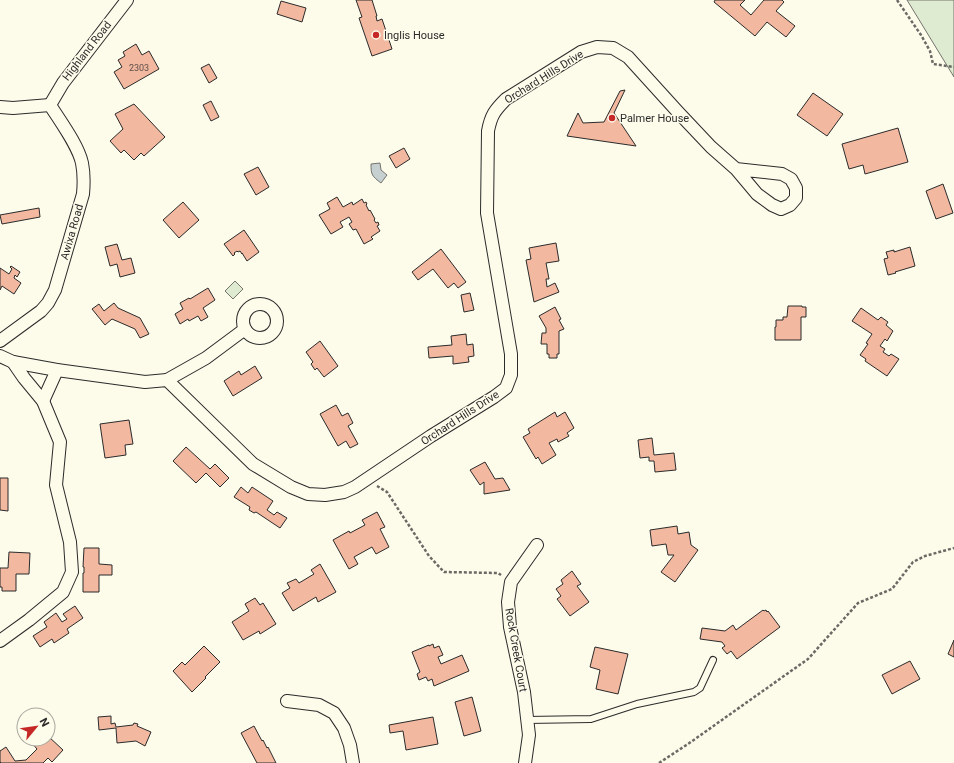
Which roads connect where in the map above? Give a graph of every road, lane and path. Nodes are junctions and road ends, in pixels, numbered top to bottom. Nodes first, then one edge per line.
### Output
1 (127, 0) edge
2 (897, 0) edge
3 (954, 67) edge
4 (50, 105) junction
5 (0, 106) edge
6 (736, 169) junction
7 (245, 329) dead end
8 (0, 341) edge
9 (0, 356) edge
10 (13, 362) junction
11 (57, 370) junction
12 (167, 380) junction
13 (43, 401) junction
14 (366, 480) junction
15 (536, 545) dead end
16 (954, 548) edge
17 (511, 582) junction
18 (0, 641) edge
19 (713, 660) dead end
20 (287, 701) dead end
21 (527, 720) junction
22 (353, 763) edge
23 (525, 763) edge
24 (659, 763) edge

1 - 4 street, Highland Road
2 - 3 path
4 - 5 street
4 - 8 street, Awixa Road
6 - 6 street, Orchard Hills Drive
6 - 14 street, Orchard Hills Drive
7 - 12 street
9 - 10 street
10 - 11 street
10 - 13 street
11 - 12 street
11 - 13 street
12 - 14 street, Orchard Hills Drive
13 - 18 street
14 - 17 path
15 - 17 street, Rock Creek Court
16 - 24 path
17 - 21 street, Rock Creek Court
19 - 21 lane
20 - 22 street
21 - 23 street, Rock Creek Court

